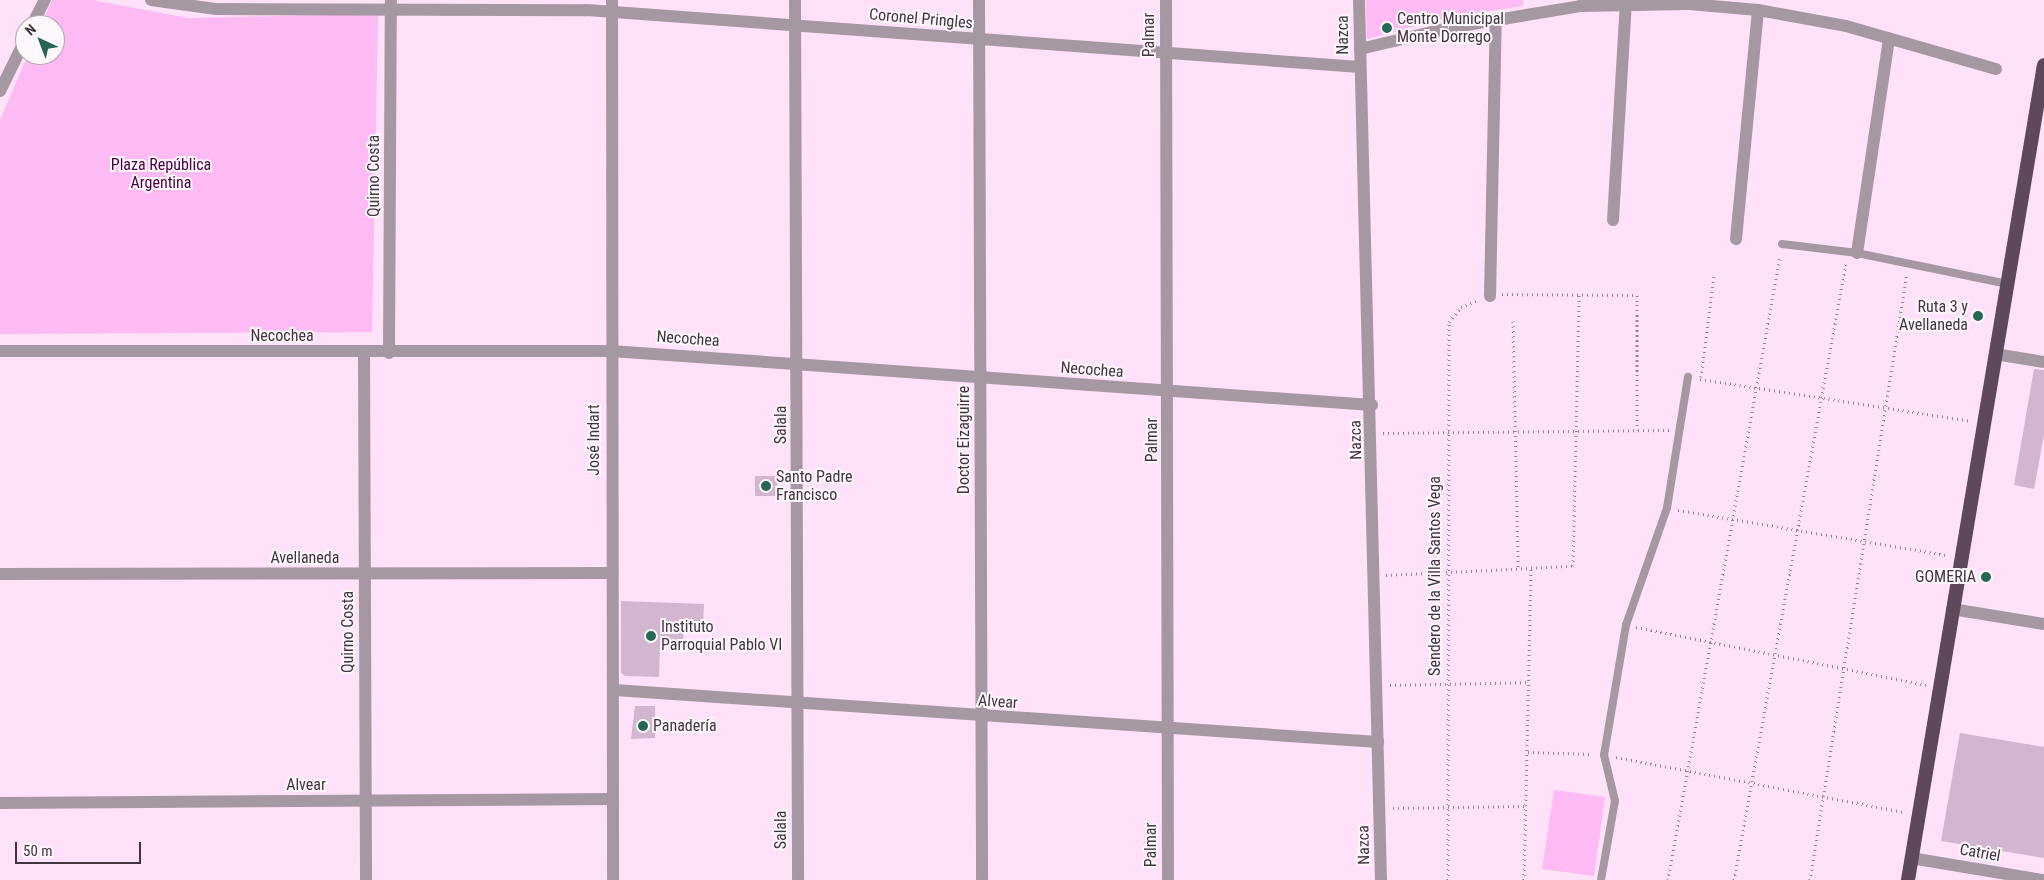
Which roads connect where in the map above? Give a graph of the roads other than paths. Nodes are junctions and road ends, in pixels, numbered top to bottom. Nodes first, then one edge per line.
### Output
1 (45, 0) edge
2 (151, 0) edge
3 (795, 0) edge
4 (979, 0) edge
5 (1166, 0) edge
6 (1359, 0) edge
7 (391, 4) edge
8 (1626, 4) junction
9 (612, 6) edge
10 (1758, 10) junction
11 (37, 15) edge
12 (1496, 19) junction
13 (795, 25) junction
14 (1889, 38) junction
15 (980, 40) junction
16 (1360, 49) junction
17 (1166, 55) junction
18 (15, 60) edge
19 (2044, 65) edge
20 (1360, 67) junction
21 (1996, 69) dead end
22 (0, 91) edge
23 (2041, 104) edge
24 (1613, 220) dead end
25 (1736, 239) dead end
26 (1782, 244) road end
27 (1852, 253) junction
28 (2008, 284) junction
29 (1490, 296) road end
30 (610, 350) junction
31 (0, 351) edge
32 (364, 353) junction
33 (389, 353) junction
34 (1995, 354) junction
35 (798, 362) junction
36 (2044, 362) edge
37 (1688, 377) road end
38 (980, 379) junction
39 (1169, 392) junction
40 (1372, 405) junction
41 (611, 573) junction
42 (0, 574) edge
43 (365, 574) junction
44 (1952, 609) junction
45 (2044, 624) edge
46 (615, 690) junction
47 (797, 702) junction
48 (982, 717) junction
49 (1168, 730) junction
50 (1378, 742) junction
51 (612, 799) junction
52 (364, 801) junction
53 (0, 803) edge
54 (1912, 858) junction
55 (366, 880) edge
56 (613, 880) edge
57 (798, 880) edge
58 (982, 880) edge
59 (1168, 880) edge
60 (1381, 880) edge
61 (1600, 880) edge
62 (1908, 880) edge
63 (2043, 880) edge

1 - 11 street
2 - 7 street, Coronel Pringles
3 - 13 street, Salala
4 - 15 street, Doctor Eizaguirre
5 - 17 street, Palmar
6 - 16 street, Nazca
7 - 9 street, Coronel Pringles
7 - 33 street, Quirno Costa
8 - 10 street
8 - 12 street
8 - 24 street
9 - 13 street, Coronel Pringles
9 - 30 street, José Indart
10 - 14 street
10 - 25 street
12 - 16 street
12 - 29 street
13 - 15 street, Coronel Pringles
13 - 35 street, Salala
14 - 21 street
14 - 27 street
15 - 17 street, Coronel Pringles
15 - 38 street, Doctor Eizaguirre
16 - 20 street, Nazca
17 - 20 street, Coronel Pringles
17 - 39 street, Palmar
18 - 22 street
19 - 23 highway
20 - 40 street, Nazca
23 - 28 highway
26 - 27 lane
27 - 28 lane
28 - 34 highway
30 - 33 street, Necochea
30 - 35 street, Necochea
30 - 41 street, José Indart
31 - 32 street, Necochea
32 - 33 street, Necochea
32 - 43 street, Quirno Costa
34 - 36 street
34 - 44 highway
35 - 38 street, Necochea
35 - 47 street, Salala
37 - 61 lane
38 - 39 street, Necochea
38 - 48 street, Doctor Eizaguirre
39 - 40 street, Necochea
39 - 49 street, Palmar
40 - 50 street, Nazca
41 - 43 street, Avellaneda
41 - 46 street, José Indart
42 - 43 street, Avellaneda
43 - 52 street, Quirno Costa
44 - 45 street
44 - 54 highway
46 - 47 street, Alvear
46 - 51 street, José Indart
47 - 48 street, Alvear
47 - 57 street, Salala
48 - 49 street, Alvear
48 - 58 street, Doctor Eizaguirre
49 - 50 street, Alvear
49 - 59 street, Palmar
50 - 60 street, Nazca
51 - 52 street, Alvear
51 - 56 street, José Indart
52 - 53 street, Alvear
52 - 55 street, Quirno Costa
54 - 62 highway
54 - 63 street, Catriel

